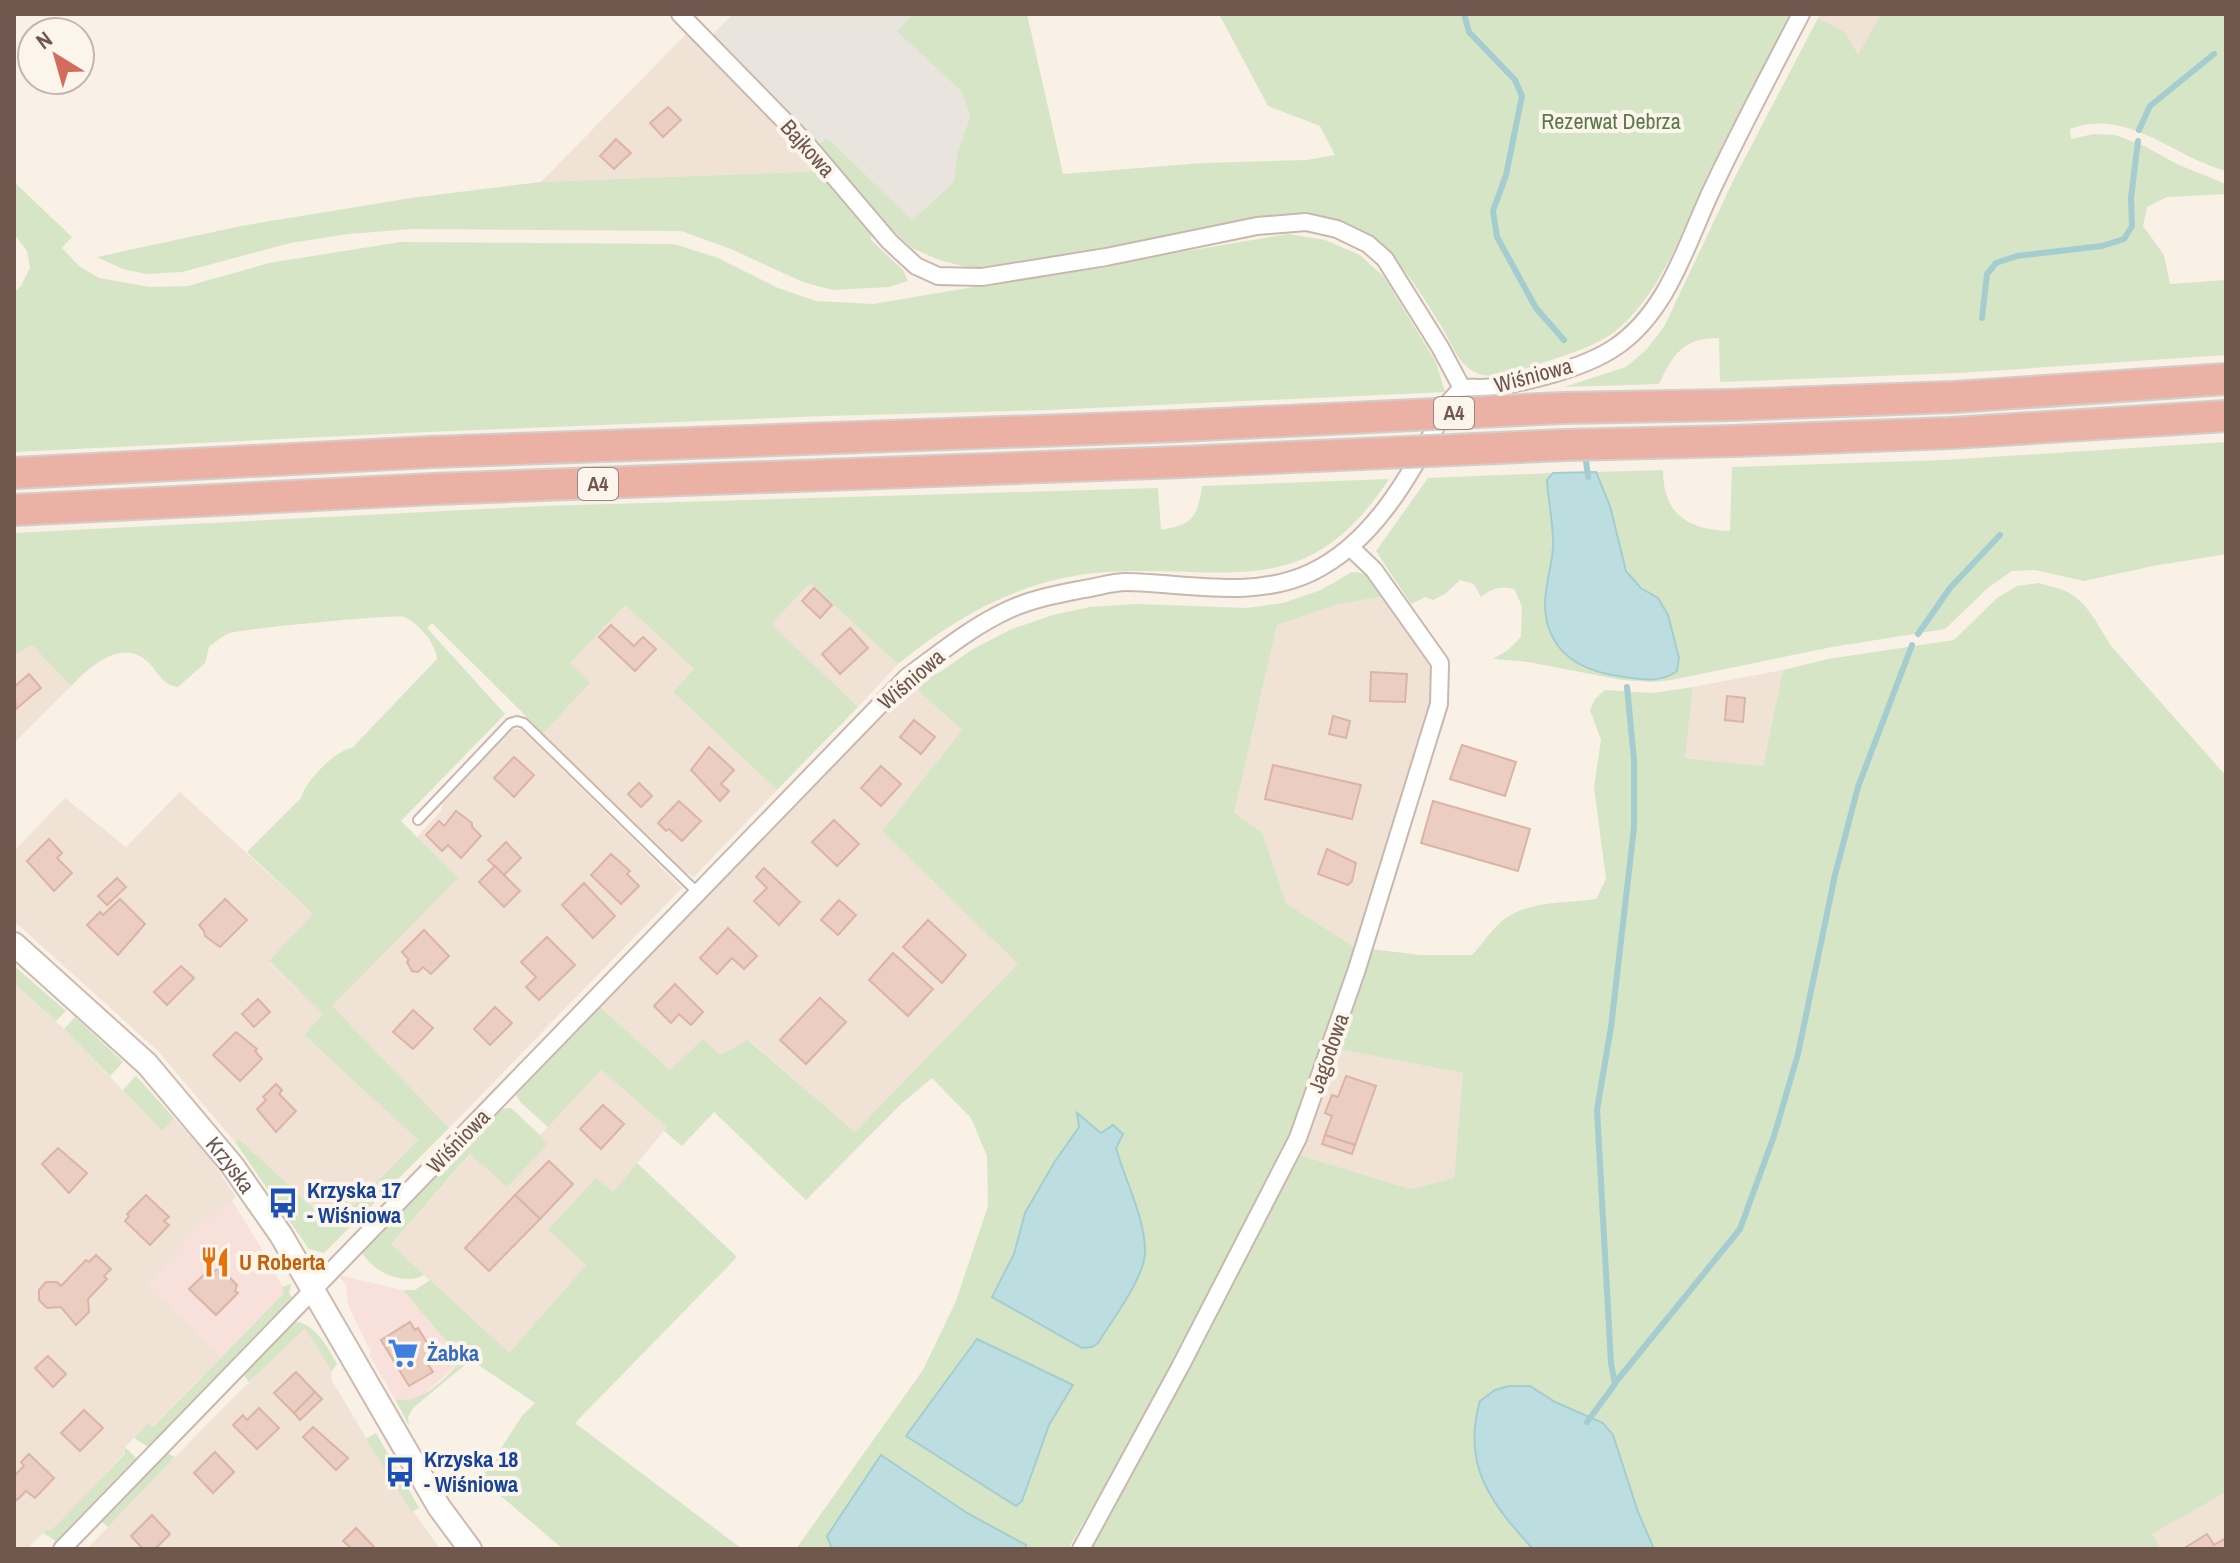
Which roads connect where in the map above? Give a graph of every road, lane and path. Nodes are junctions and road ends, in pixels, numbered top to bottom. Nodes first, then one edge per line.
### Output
1 (680, 14) edge
2 (1801, 14) edge
3 (2226, 379) edge
4 (1462, 388) junction
5 (2226, 416) edge
6 (14, 473) edge
7 (14, 510) edge
8 (1350, 547) junction
9 (418, 820) dead end
10 (699, 894) junction
11 (14, 944) edge
12 (313, 1291) junction
13 (62, 1549) edge
14 (470, 1549) edge
15 (1081, 1549) edge

1 - 4 street, Bajkowa
2 - 4 street, Wiśniowa
3 - 6 highway, A4, bridge
4 - 8 street, Wiśniowa
5 - 7 highway, A4, bridge
8 - 10 street, Wiśniowa
8 - 15 street, Jagodowa
9 - 10 lane
10 - 12 street, Wiśniowa
11 - 12 street, Krzyska
12 - 13 street, Wiśniowa
12 - 14 street, Krzyska

